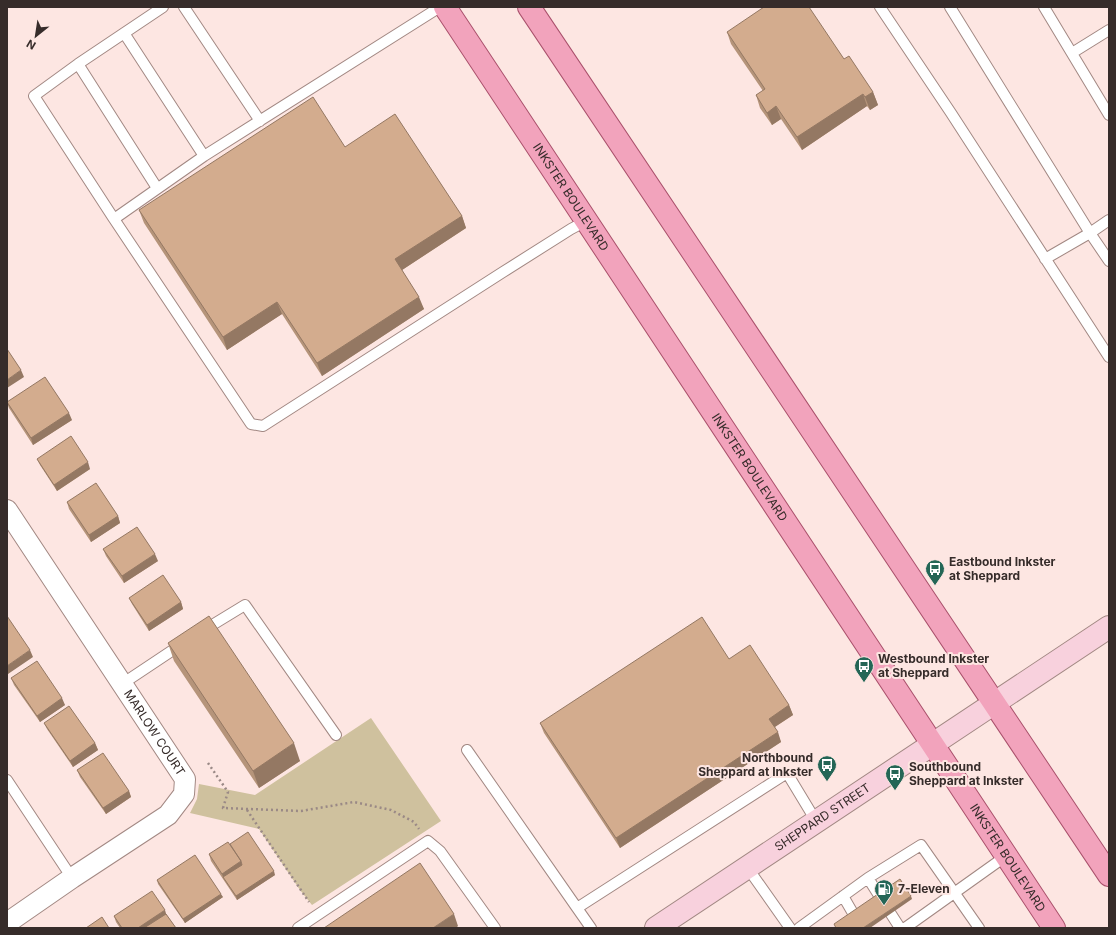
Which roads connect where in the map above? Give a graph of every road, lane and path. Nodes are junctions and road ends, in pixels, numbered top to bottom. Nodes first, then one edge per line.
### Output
1 (163, 7) edge
2 (184, 7) edge
3 (440, 7) edge
4 (445, 7) edge
5 (529, 7) edge
6 (880, 7) edge
7 (950, 7) edge
8 (1044, 7) edge
9 (1109, 30) edge
10 (124, 33) junction
11 (1072, 53) junction
12 (78, 64) junction
13 (1109, 116) edge
14 (260, 121) junction
15 (204, 156) junction
16 (158, 188) junction
17 (114, 219) junction
18 (1109, 220) edge
19 (586, 221) junction
20 (1090, 233) junction
21 (1045, 259) junction
22 (1109, 261) edge
23 (1109, 357) edge
24 (7, 510) edge
25 (1109, 626) edge
26 (122, 684) junction
27 (995, 703) junction
28 (336, 735) dead end
29 (932, 744) junction
30 (467, 750) dead end
31 (208, 763) dead end
32 (7, 780) edge
33 (247, 809) junction
34 (816, 821) junction
35 (428, 841) junction
36 (1006, 856) junction
37 (747, 867) junction
38 (1109, 875) edge
39 (72, 878) junction
40 (868, 878) junction
41 (954, 893) junction
42 (843, 896) junction
43 (880, 897) edge
44 (577, 908) junction
45 (854, 914) edge
46 (891, 914) edge
47 (314, 918) junction
48 (7, 924) edge
49 (298, 928) edge
50 (495, 928) edge
51 (591, 928) edge
52 (656, 928) edge
53 (790, 928) edge
54 (799, 928) edge
55 (900, 928) edge
56 (905, 928) edge
57 (979, 928) edge
58 (1054, 928) edge

1 - 10 lane
2 - 14 lane
3 - 14 lane
4 - 19 main road, INKSTER BOULEVARD
5 - 27 main road
6 - 21 lane
7 - 20 lane
8 - 11 lane
9 - 11 lane
10 - 12 lane
10 - 15 lane
11 - 13 lane
12 - 16 lane
12 - 17 lane
14 - 15 lane
15 - 16 lane
16 - 17 lane
17 - 19 lane
18 - 20 lane
19 - 29 main road, INKSTER BOULEVARD
20 - 21 lane
20 - 22 lane
21 - 23 lane
24 - 26 street, MARLOW COURT
25 - 27 street, SHEPPARD STREET
26 - 28 lane
26 - 39 street, MARLOW COURT
27 - 29 street, SHEPPARD STREET
27 - 38 main road
29 - 34 street, SHEPPARD STREET
29 - 36 main road, INKSTER BOULEVARD
30 - 44 lane
31 - 33 path
32 - 39 lane
33 - 35 path
33 - 47 path
34 - 37 street, SHEPPARD STREET
34 - 44 lane
35 - 47 lane
35 - 50 lane
36 - 41 lane
36 - 58 main road, INKSTER BOULEVARD
37 - 52 street, SHEPPARD STREET
37 - 53 lane
39 - 48 street, MARLOW COURT
40 - 41 lane
40 - 42 lane
40 - 43 lane
41 - 56 lane
41 - 57 lane
42 - 45 lane
42 - 54 lane
44 - 51 lane
46 - 55 lane
47 - 49 lane

